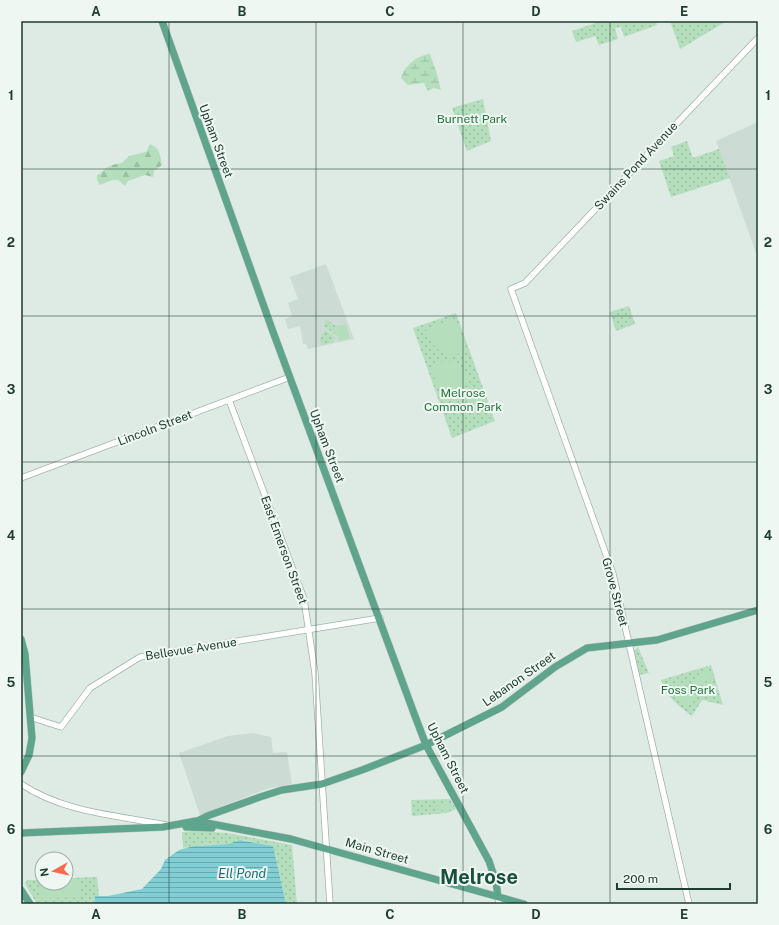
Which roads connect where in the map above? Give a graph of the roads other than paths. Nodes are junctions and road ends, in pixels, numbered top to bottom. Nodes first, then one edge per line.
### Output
1 (162, 21) edge
2 (758, 38) edge
3 (511, 289) joint
4 (290, 377) junction
5 (229, 400) junction
6 (21, 478) edge
7 (758, 610) edge
8 (380, 618) junction
9 (309, 630) junction
10 (21, 639) edge
11 (628, 643) junction
12 (30, 717) junction
13 (426, 745) junction
14 (21, 772) edge
15 (21, 784) edge
16 (322, 784) junction
17 (120, 818) junction
18 (196, 821) junction
19 (171, 826) junction
20 (222, 827) junction
21 (130, 828) junction
22 (186, 828) junction
23 (21, 833) edge
24 (326, 848) junction
25 (21, 890) edge
26 (498, 900) edge
27 (30, 904) edge
28 (330, 904) edge
29 (524, 904) edge
30 (689, 904) edge

1 - 4 main road, Upham Street
2 - 3 street, Swains Pond Avenue
3 - 11 street, Grove Street
4 - 5 street, Lincoln Street
4 - 8 main road, Upham Street
5 - 6 street, Lincoln Street
5 - 9 street, East Emerson Street
7 - 11 main road, Lebanon Street
8 - 9 street, Bellevue Avenue
8 - 13 main road, Upham Street
9 - 12 street, Bellevue Avenue
9 - 16 street, East Emerson Street
10 - 12 main road
11 - 13 main road, Lebanon Street
11 - 30 street, Grove Street
12 - 14 main road
13 - 16 main road, Lebanon Street
13 - 26 main road, Upham Street
15 - 17 street
16 - 18 main road, Lebanon Street
16 - 24 street, East Emerson Street
17 - 19 street
17 - 21 street
18 - 19 main road, Main Street
18 - 20 main road, Main Street
18 - 22 main road, Lebanon Street
19 - 21 main road, Main Street
19 - 22 main road, Main Street
20 - 22 main road, Main Street
20 - 24 main road, Main Street
21 - 23 main road, Main Street
24 - 26 main road, Main Street
24 - 28 street, East Emerson Street
25 - 27 main road
26 - 29 main road, Main Street

